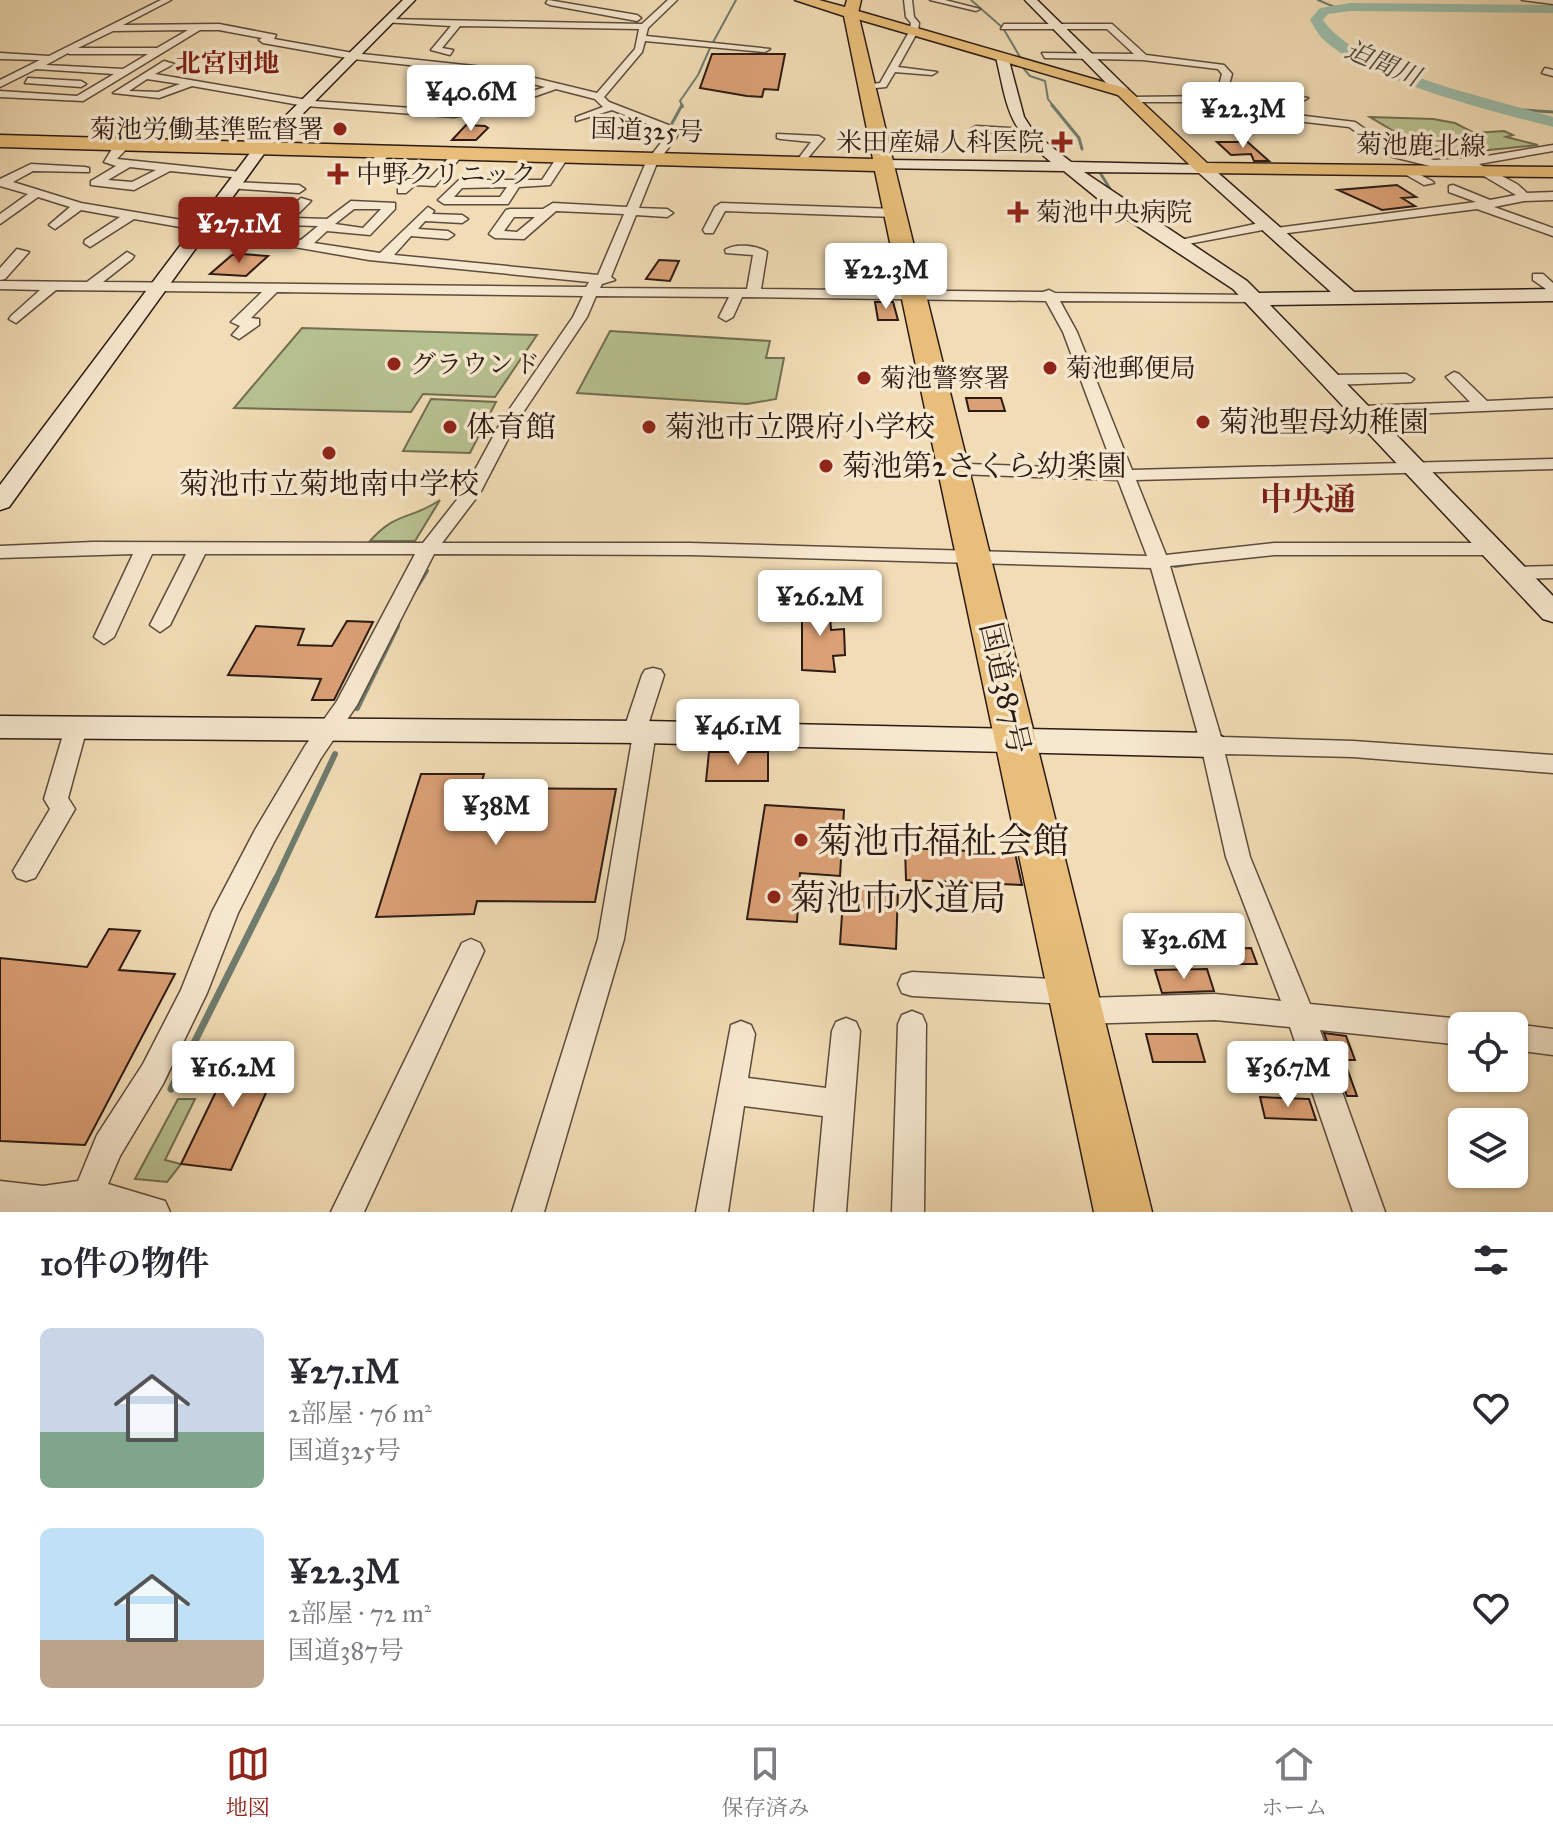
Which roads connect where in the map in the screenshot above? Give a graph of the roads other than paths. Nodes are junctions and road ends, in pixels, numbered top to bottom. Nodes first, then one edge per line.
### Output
1 (167, 0) edge
2 (409, 0) edge
3 (552, 0) edge
4 (673, 0) edge
5 (802, 0) edge
6 (908, 0) edge
7 (934, 0) edge
8 (1031, 0) edge
9 (1526, 0) edge
10 (1553, 2) edge
11 (564, 4) junction
12 (651, 6) dead end
13 (665, 7) junction
14 (852, 7) edge
15 (976, 9) dead end
16 (603, 10) junction
17 (387, 22) junction
18 (144, 23) junction
19 (456, 25) junction
20 (125, 26) junction
21 (1004, 27) dead end
22 (1056, 27) junction
23 (109, 29) junction
24 (161, 29) junction
25 (177, 29) junction
26 (645, 29) junction
27 (913, 31) junction
28 (125, 49) junction
29 (765, 49) dead end
30 (140, 50) junction
31 (65, 51) junction
32 (86, 51) junction
33 (103, 51) junction
34 (161, 51) junction
35 (450, 52) dead end
36 (1045, 55) dead end
37 (0, 56) edge
38 (353, 56) junction
39 (1085, 56) junction
40 (1002, 57) junction
41 (1143, 57) junction
42 (53, 63) junction
43 (163, 64) dead end
44 (72, 68) junction
45 (90, 69) junction
46 (893, 69) junction
47 (106, 70) junction
48 (126, 72) junction
49 (932, 72) dead end
50 (146, 76) junction
51 (29, 81) junction
52 (45, 82) junction
53 (1264, 82) dead end
54 (64, 83) junction
55 (81, 84) junction
56 (189, 84) junction
57 (553, 87) junction
58 (868, 87) junction
59 (3, 88) edge
60 (1223, 91) junction
61 (21, 95) junction
62 (41, 96) junction
63 (1127, 96) junction
64 (599, 97) junction
65 (55, 98) junction
66 (1303, 98) dead end
67 (306, 102) junction
68 (353, 106) junction
69 (612, 107) junction
70 (393, 110) junction
71 (338, 118) dead end
72 (382, 118) dead end
73 (580, 119) dead end
74 (976, 129) dead end
75 (1024, 132) junction
76 (781, 135) dead end
77 (0, 141) edge
78 (261, 148) junction
79 (1553, 148) edge
80 (388, 151) junction
81 (459, 153) junction
82 (126, 155) junction
83 (563, 156) junction
84 (654, 159) junction
85 (801, 163) junction
86 (884, 165) junction
87 (1474, 166) junction
88 (1067, 167) junction
89 (369, 168) dead end
90 (1203, 168) junction
91 (85, 170) dead end
92 (165, 170) junction
93 (1407, 171) junction
94 (1553, 172) edge
95 (238, 180) junction
96 (516, 183) junction
97 (1428, 183) dead end
98 (1, 189) edge
99 (1453, 189) dead end
100 (402, 190) dead end
101 (30, 194) junction
102 (1553, 196) edge
103 (1524, 197) junction
104 (776, 201) dead end
105 (1492, 204) junction
106 (79, 206) junction
107 (895, 210) junction
108 (630, 212) junction
109 (544, 213) dead end
110 (667, 213) dead end
111 (1538, 214) dead end
112 (130, 216) junction
113 (462, 219) dead end
114 (0, 220) edge
115 (1196, 223) dead end
116 (55, 225) dead end
117 (202, 227) junction
118 (1273, 228) junction
119 (709, 230) dead end
120 (408, 232) junction
121 (1553, 232) edge
122 (448, 235) dead end
123 (1217, 235) junction
124 (90, 243) dead end
125 (1172, 243) junction
126 (303, 245) junction
127 (731, 250) dead end
128 (22, 252) dead end
129 (127, 256) dead end
130 (384, 257) junction
131 (849, 266) dead end
132 (0, 276) edge
133 (1538, 277) dead end
134 (596, 284) junction
135 (0, 285) edge
136 (53, 285) junction
137 (90, 286) junction
138 (160, 287) junction
139 (274, 288) junction
140 (741, 292) junction
141 (1553, 292) edge
142 (855, 293) junction
143 (914, 293) junction
144 (1049, 294) junction
145 (1347, 296) junction
146 (1254, 299) junction
147 (726, 317) dead end
148 (16, 319) dead end
149 (239, 335) dead end
150 (1454, 377) dead end
151 (1406, 379) dead end
152 (1331, 380) junction
153 (1553, 403) edge
154 (1485, 408) junction
155 (1362, 411) junction
156 (1553, 464) edge
157 (880, 466) dead end
158 (1415, 467) junction
159 (956, 471) junction
160 (1127, 475) junction
161 (0, 502) edge
162 (145, 548) junction
163 (198, 548) junction
164 (1490, 549) junction
165 (426, 551) junction
166 (0, 552) edge
167 (975, 557) junction
168 (1159, 562) junction
169 (1553, 572) edge
170 (1515, 573) junction
171 (1553, 613) edge
172 (160, 625) dead end
173 (104, 637) dead end
174 (653, 675) dead end
175 (0, 727) edge
176 (76, 728) junction
177 (329, 729) junction
178 (640, 732) junction
179 (1016, 738) junction
180 (1212, 745) junction
181 (1553, 764) edge
182 (26, 871) dead end
183 (471, 951) dead end
184 (912, 984) dead end
185 (1076, 1002) junction
186 (1300, 1015) junction
187 (912, 1024) dead end
188 (846, 1031) dead end
189 (1448, 1031) edge
190 (741, 1034) dead end
191 (1528, 1039) edge
192 (1553, 1042) edge
193 (732, 1090) junction
194 (840, 1104) junction
195 (0, 1197) edge
196 (90, 1204) edge
197 (154, 1212) edge
198 (347, 1212) edge
199 (528, 1212) edge
200 (712, 1212) edge
201 (830, 1212) edge
202 (908, 1212) edge
203 (1123, 1212) edge
204 (1369, 1212) edge

1 - 20 street
2 - 17 street
3 - 11 street
4 - 13 street
5 - 14 highway
6 - 27 street
7 - 15 street
8 - 22 street
9 - 10 street
11 - 16 street
11 - 16 street
12 - 13 street
13 - 26 street
14 - 27 main road
14 - 58 highway
16 - 26 street
17 - 19 street
17 - 38 street
18 - 20 street
18 - 24 street
18 - 33 street
19 - 26 street
19 - 35 street
20 - 23 street
20 - 32 street
21 - 22 street
22 - 39 street
22 - 41 street
23 - 31 street
23 - 38 street
24 - 25 street
24 - 28 street
25 - 30 street
25 - 34 street
26 - 29 street
26 - 64 street
27 - 40 main road
27 - 46 street
28 - 30 street
28 - 33 street
30 - 34 street
31 - 32 street
31 - 42 street
32 - 33 street
32 - 42 street
33 - 44 street
34 - 48 street
36 - 39 street
37 - 42 street
38 - 57 street
38 - 67 street
39 - 41 street
39 - 63 street
40 - 63 main road
40 - 75 street
41 - 60 street
42 - 44 street
42 - 51 street
42 - 59 street
43 - 50 street
44 - 45 street
44 - 52 street
45 - 47 street
45 - 54 street
46 - 49 street
46 - 58 street
47 - 48 street
47 - 55 street
48 - 65 street
50 - 56 street
50 - 56 street
51 - 52 street
51 - 59 street
51 - 59 street
52 - 54 street
52 - 61 street
53 - 60 street
54 - 55 street
54 - 62 street
55 - 65 street
56 - 67 street
57 - 64 street
57 - 70 street
58 - 86 highway
59 - 61 street
60 - 63 street
60 - 66 street
60 - 87 street
61 - 62 street
62 - 65 street
63 - 90 main road
64 - 69 street
67 - 68 street
67 - 78 street
68 - 70 street
68 - 71 street
69 - 73 street
69 - 84 street
70 - 72 street
74 - 75 street
75 - 88 street
76 - 85 street
77 - 82 highway, 国道325号
78 - 80 highway, 国道325号
78 - 82 highway, 国道325号
78 - 95 street
79 - 87 street
80 - 81 highway, 国道325号
80 - 89 street
81 - 83 highway, 国道325号
81 - 100 street
82 - 92 street
82 - 92 street
83 - 84 highway, 国道325号
83 - 96 street
84 - 85 highway, 国道325号
84 - 108 street
85 - 86 highway, 国道325号
86 - 88 street
86 - 107 highway, 国道387号
87 - 93 main road, 菊池鹿北線
87 - 94 main road, 菊池鹿北線
87 - 103 street
88 - 90 street
88 - 125 street
90 - 93 main road, 菊池鹿北線
90 - 118 street
91 - 98 street
92 - 95 street
93 - 97 street
95 - 117 street
95 - 126 street
96 - 96 street
98 - 101 street
99 - 105 street
101 - 106 street
101 - 114 street
102 - 103 street
103 - 105 street
104 - 107 street
105 - 111 street
105 - 118 street
105 - 121 street
106 - 112 street
106 - 116 street
107 - 119 street
107 - 143 highway, 国道387号
108 - 109 street
108 - 110 street
108 - 134 street
112 - 117 street
112 - 124 street
113 - 120 street
115 - 123 street
117 - 126 street
117 - 138 street
118 - 123 street
118 - 145 street
120 - 122 street
120 - 130 street
123 - 125 street
125 - 146 street
126 - 130 street
127 - 140 street
128 - 132 street
129 - 137 street
130 - 134 street
131 - 142 street
133 - 141 street
134 - 139 street
134 - 140 street
134 - 165 street
135 - 136 street
136 - 137 street
136 - 148 street
137 - 138 street
138 - 139 street
138 - 161 street
139 - 149 street
140 - 142 street
140 - 147 street
141 - 145 street
142 - 143 street
143 - 144 street
143 - 159 highway, 国道387号
144 - 146 street
144 - 160 street
145 - 146 street
146 - 152 street
150 - 154 street
151 - 152 street
152 - 155 street
153 - 154 street
154 - 155 street
155 - 158 street
156 - 158 street
157 - 159 street
158 - 160 street
158 - 164 street
159 - 160 street
159 - 167 highway, 国道387号
160 - 168 street
162 - 163 street
162 - 166 street
162 - 173 street
163 - 165 street
163 - 172 street
164 - 168 street
164 - 170 street
165 - 167 street
165 - 177 street
167 - 168 street
167 - 179 highway, 国道387号
168 - 180 street
169 - 170 street
170 - 171 street
174 - 178 street
175 - 176 street
176 - 177 street
176 - 182 street
177 - 178 street
177 - 196 street
178 - 179 street
178 - 199 street
179 - 180 street
179 - 185 highway, 国道387号
180 - 181 street
180 - 186 street
183 - 198 street
184 - 185 street
185 - 186 street
185 - 203 highway, 国道387号
186 - 189 street
186 - 204 street
187 - 202 street
188 - 194 street
190 - 193 street
191 - 192 street
193 - 194 street
193 - 200 street
194 - 201 street
195 - 196 street
196 - 197 street

